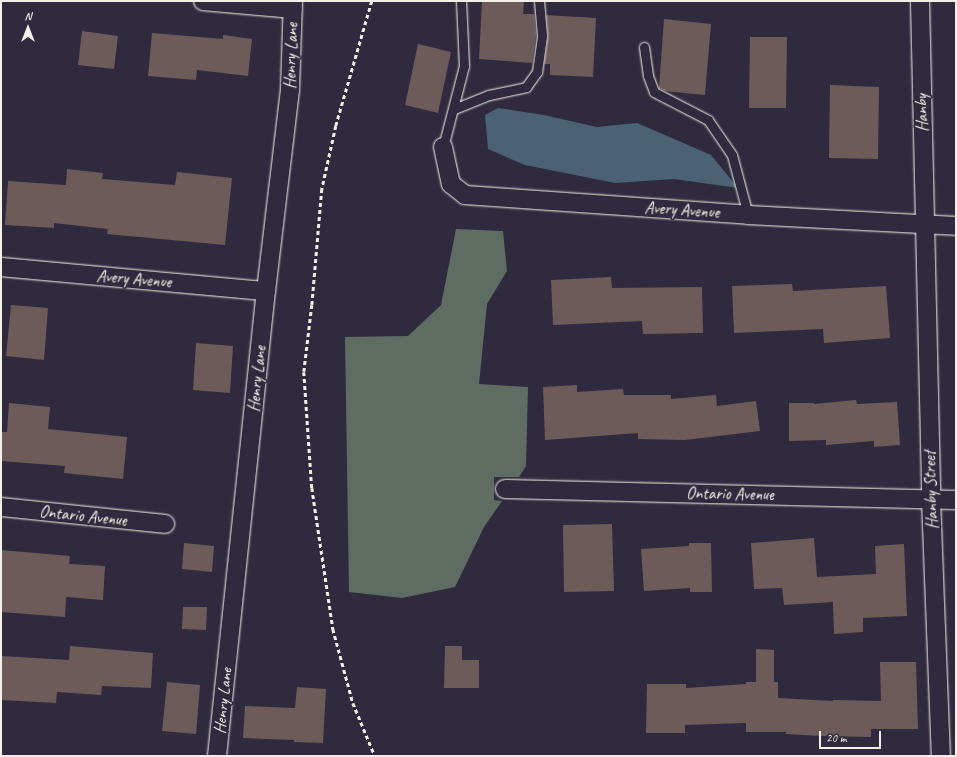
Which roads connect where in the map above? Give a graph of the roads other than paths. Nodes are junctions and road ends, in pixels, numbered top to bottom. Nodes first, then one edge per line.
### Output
1 (203, 1) edge
2 (462, 1) edge
3 (539, 1) edge
4 (920, 1) edge
5 (293, 5) edge
6 (644, 48) dead end
7 (454, 109) junction
8 (443, 147) joint
9 (748, 215) junction
10 (924, 225) junction
11 (956, 226) edge
12 (1, 267) edge
13 (266, 291) junction
14 (505, 489) dead end
15 (931, 499) junction
16 (956, 500) edge
17 (1, 507) edge
18 (165, 524) dead end
19 (217, 756) edge
20 (941, 756) edge

1 - 5 street
2 - 7 lane
3 - 7 lane
4 - 10 street, Hanby
5 - 13 street, Henry Lane
6 - 9 lane
7 - 8 lane
8 - 9 street, Avery Avenue
9 - 10 street, Avery Avenue
10 - 11 street, Avery Avenue
10 - 15 street, Hanby Street
12 - 13 street, Avery Avenue
13 - 19 street, Henry Lane
14 - 15 street, Ontario Avenue
15 - 16 street, Ontario Avenue
15 - 20 street, Hanby Street
17 - 18 street, Ontario Avenue

